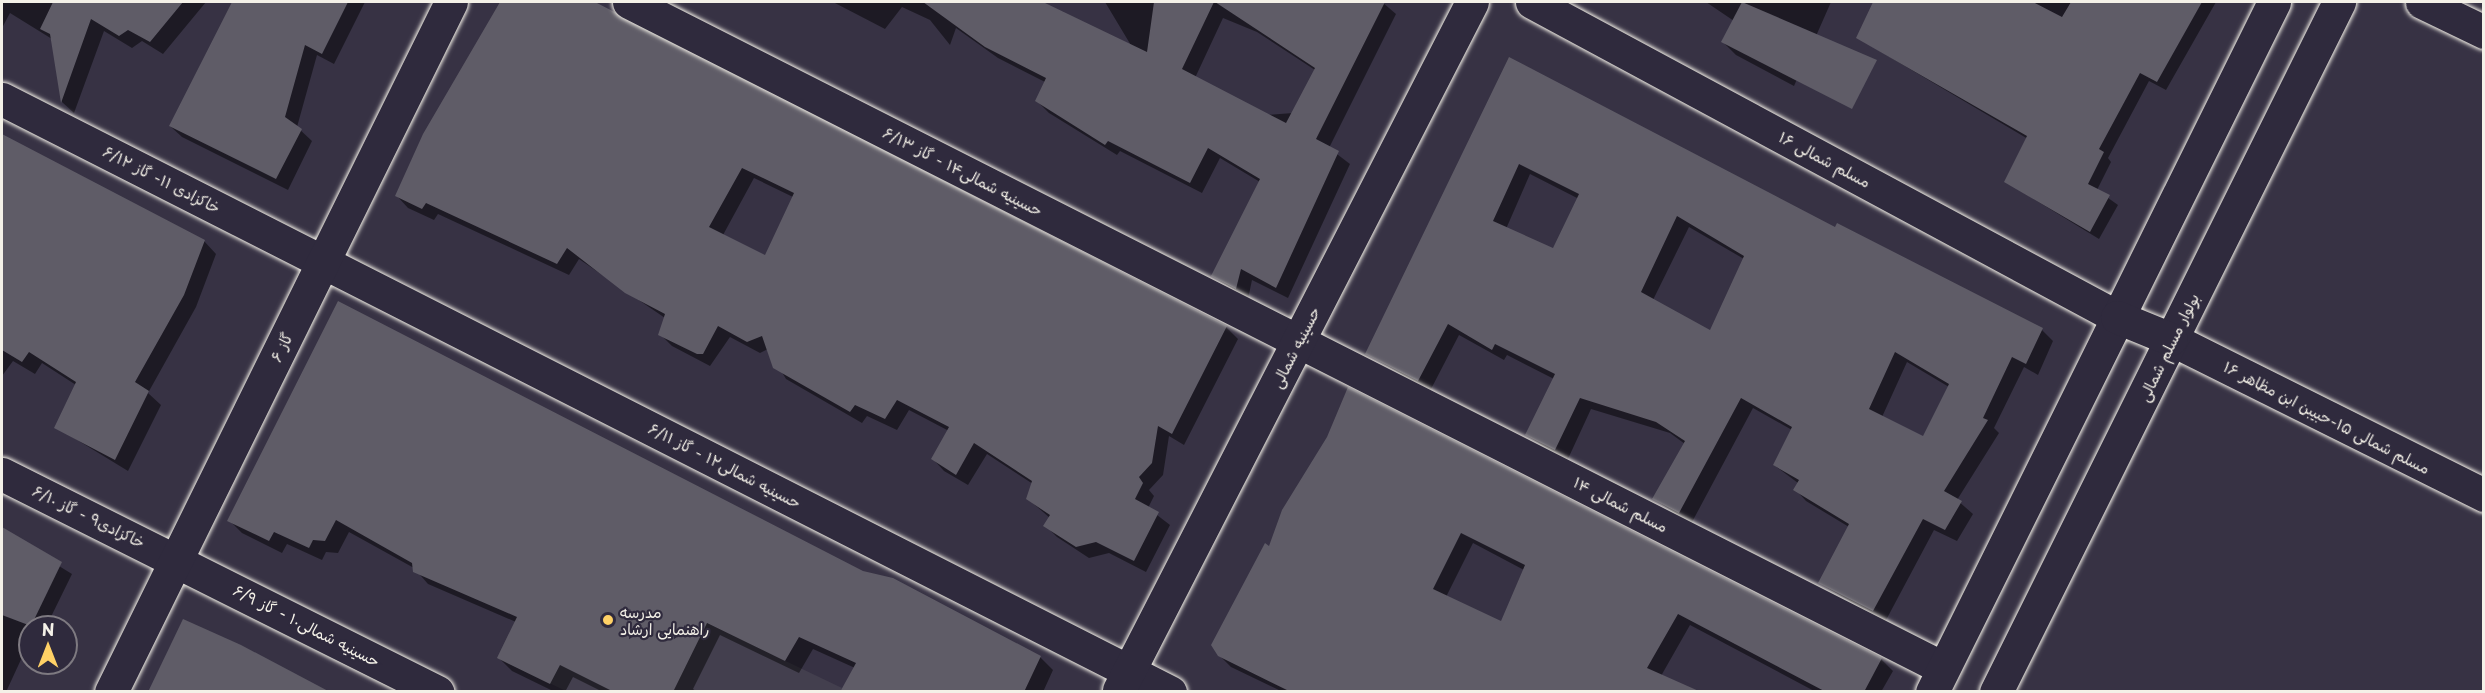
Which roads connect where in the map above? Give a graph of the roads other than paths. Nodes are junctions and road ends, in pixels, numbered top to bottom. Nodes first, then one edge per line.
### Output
1 (451, 2) edge
2 (629, 2) edge
3 (1472, 2) edge
4 (1532, 2) edge
5 (2274, 2) edge
6 (2339, 2) edge
7 (2422, 2) edge
8 (2484, 32) edge
9 (2, 99) edge
10 (323, 260) junction
11 (2117, 317) junction
12 (2171, 339) junction
13 (1298, 341) junction
14 (2, 474) edge
15 (2484, 495) edge
16 (177, 559) junction
17 (1938, 680) edge
18 (1122, 681) edge
19 (1999, 690) edge
20 (111, 692) edge
21 (438, 692) edge
22 (1170, 692) edge

1 - 10 street, گاز ۶
2 - 13 street, حسینیه شمالی۱۴ - گاز ۶/۱۳
3 - 13 street, حسینیه شمالی
4 - 11 street, مسلم شمالی ۱۶
5 - 11 street
6 - 12 street, بولوار مسلم شمالی
7 - 8 street
9 - 10 street, خاکزادی ۱۱- گاز ۶/۱۲
10 - 16 street, گاز ۶
10 - 18 street, حسینیه شمالی۱۲ - گاز ۶/۱۱
11 - 12 street, مسلم شمالی ۱۶
11 - 17 street
12 - 15 street, مسلم شمالی ۱۵-حبیبن ابن مظاهر ۱۶
12 - 19 street, بولوار مسلم شمالی
13 - 17 street, مسلم شمالی ۱۴
13 - 18 street, حسینیه شمالی
14 - 16 street, خاکزادی۹ - گاز ۶/۱۰
16 - 20 street, گاز ۶
16 - 21 street, حسینیه شمالی۱۰ - گاز ۶/۹
18 - 22 street, حسینیه شمالی۱۲ - گاز ۶/۱۱

